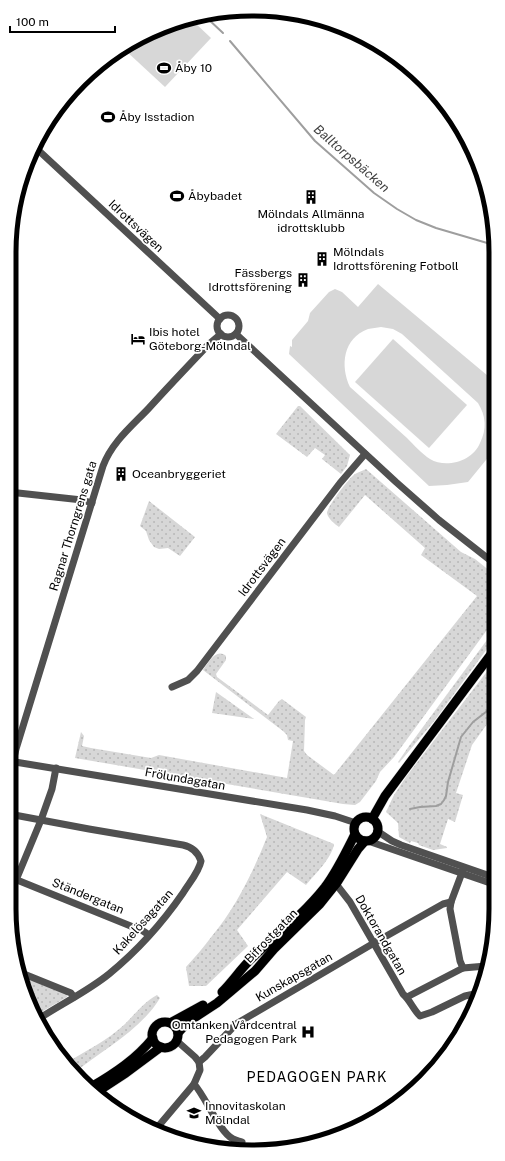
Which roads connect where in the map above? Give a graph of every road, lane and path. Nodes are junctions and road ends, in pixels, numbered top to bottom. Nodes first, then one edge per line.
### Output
1 (39, 151) edge
2 (220, 319) junction
3 (221, 334) junction
4 (236, 334) junction
5 (365, 454) junction
6 (16, 493) edge
7 (92, 503) junction
8 (489, 559) edge
9 (489, 657) edge
10 (172, 687) dead end
11 (16, 749) edge
12 (16, 763) edge
13 (56, 768) junction
14 (16, 815) edge
15 (372, 819) junction
16 (41, 820) junction
17 (356, 823) junction
18 (377, 831) junction
19 (355, 834) junction
20 (366, 841) junction
21 (463, 870) junction
22 (489, 876) edge
23 (17, 880) joint
24 (489, 882) edge
25 (336, 884) junction
26 (451, 902) junction
27 (148, 936) junction
28 (374, 943) junction
29 (482, 966) edge
30 (462, 968) junction
31 (26, 975) edge
32 (473, 994) edge
33 (74, 997) junction
34 (407, 997) junction
35 (42, 1017) edge
36 (170, 1023) junction
37 (177, 1037) junction
38 (153, 1038) junction
39 (161, 1047) junction
40 (199, 1062) junction
41 (194, 1084) junction
42 (96, 1085) edge
43 (101, 1089) edge
44 (159, 1126) edge
45 (242, 1142) dead end

1 - 2 street, Idrottsvägen
2 - 3 street
2 - 4 street
3 - 4 street
3 - 7 street, Ragnar Thorngrens gata
4 - 5 street
5 - 8 street
5 - 10 street, Idrottsvägen
6 - 7 street
7 - 11 street, Ragnar Thorngrens gata
9 - 15 main road
12 - 13 street, Frölundagatan
13 - 16 street
13 - 17 street, Frölundagatan
14 - 16 street, Kakelösagatan
15 - 17 main road
15 - 18 main road
16 - 23 street
16 - 27 street, Kakelösagatan
17 - 19 main road, Bifrostgatan
18 - 20 main road, Bifrostgatan
18 - 21 street
19 - 20 main road
19 - 36 main road, Bifrostgatan
20 - 21 street
20 - 25 main road, Bifrostgatan
21 - 22 street
21 - 24 street
21 - 26 street
23 - 27 street, Ständergatan
25 - 28 street, Doktorandgatan
25 - 37 main road, Bifrostgatan
26 - 28 street, Kunskapsgatan
26 - 30 street
27 - 33 street, Kakelösagatan
28 - 34 street, Doktorandgatan
28 - 40 street, Kunskapsgatan
29 - 30 street
30 - 34 street
31 - 33 street
32 - 34 street, Doktorandgatan
33 - 35 street, Kakelösagatan
36 - 37 main road
36 - 38 main road, Bifrostgatan
37 - 39 main road, Bifrostgatan
37 - 40 street
38 - 39 main road
38 - 42 main road, Bifrostgatan
39 - 43 main road, Bifrostgatan
40 - 41 street
41 - 44 street
41 - 45 street

